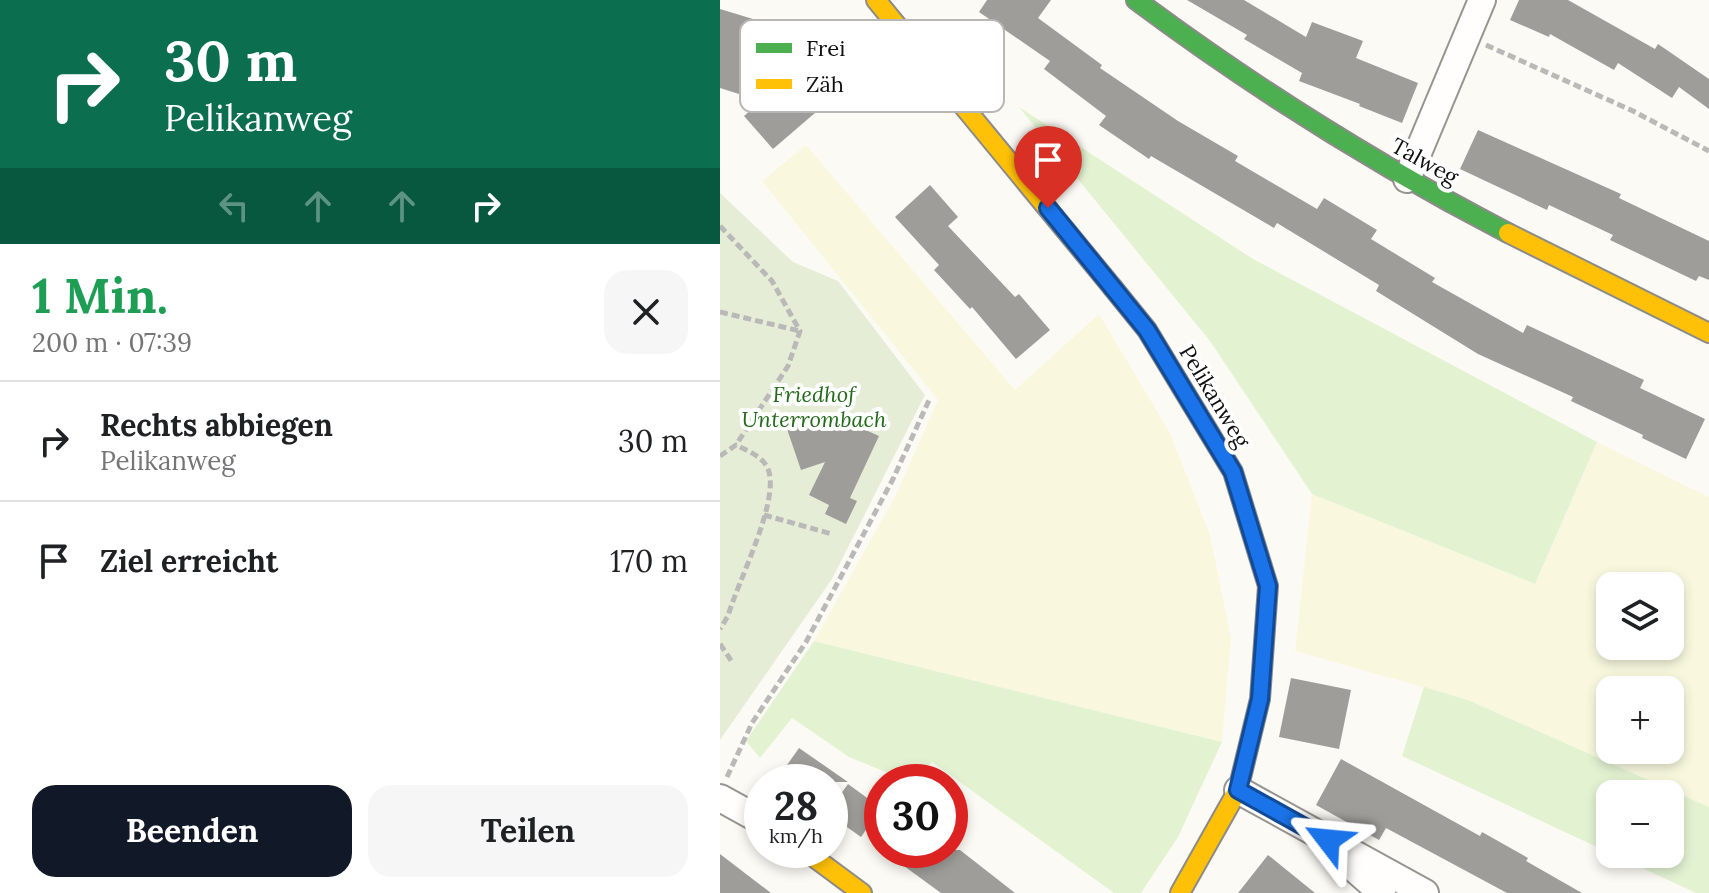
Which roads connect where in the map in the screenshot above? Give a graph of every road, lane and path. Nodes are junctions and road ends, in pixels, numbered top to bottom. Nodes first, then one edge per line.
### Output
1 (876, 0) edge
2 (1136, 0) edge
3 (1482, 0) edge
4 (892, 20) edge
5 (1467, 37) junction
6 (968, 112) edge
7 (1709, 151) edge
8 (1407, 179) junction
9 (720, 226) edge
10 (720, 312) edge
11 (800, 331) junction
12 (1709, 333) edge
13 (930, 398) dead end
14 (736, 445) junction
15 (720, 456) edge
16 (764, 515) junction
17 (832, 534) dead end
18 (720, 629) edge
19 (720, 644) edge
20 (732, 662) dead end
21 (723, 788) edge
22 (1238, 790) junction
23 (744, 806) edge
24 (1304, 826) junction
25 (828, 868) edge
26 (862, 893) edge
27 (1180, 893) edge
28 (1382, 893) edge
29 (1425, 893) edge

1 - 4 street, Pelikanweg
2 - 8 street, Talweg
3 - 5 street
5 - 7 path
5 - 8 street
6 - 22 street, Pelikanweg
8 - 12 street, Talweg
9 - 11 path
10 - 11 path
11 - 14 path
13 - 21 path
14 - 15 path
14 - 16 path
16 - 17 path
16 - 18 path
19 - 20 path
21 - 23 street
22 - 24 street
22 - 27 street, Pelikanweg
24 - 28 street
24 - 29 street
25 - 26 street

